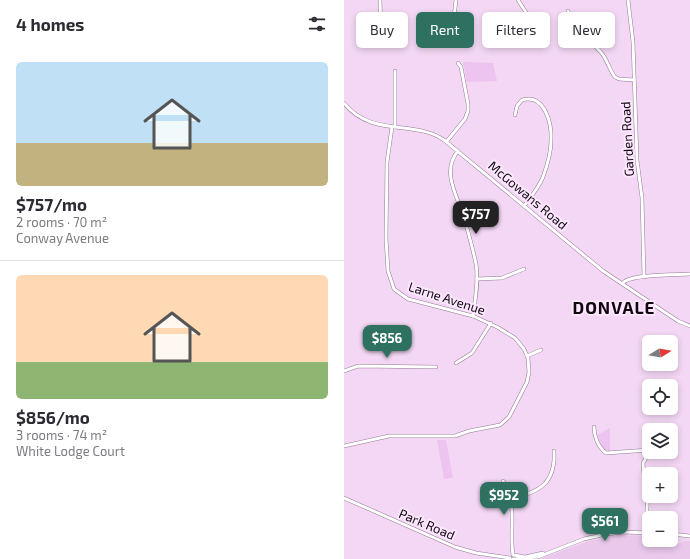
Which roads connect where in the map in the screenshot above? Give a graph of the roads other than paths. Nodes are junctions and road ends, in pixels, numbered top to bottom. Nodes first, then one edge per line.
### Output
1 (380, 0) edge
2 (456, 0) edge
3 (518, 0) edge
4 (628, 0) edge
5 (568, 11) dead end
6 (380, 12) edge
7 (455, 12) edge
8 (525, 12) edge
9 (458, 63) dead end
10 (395, 71) dead end
11 (634, 80) junction
12 (344, 103) edge
13 (514, 115) dead end
14 (394, 127) junction
15 (447, 141) junction
16 (458, 151) junction
17 (524, 206) junction
18 (524, 269) dead end
19 (690, 274) edge
20 (644, 277) junction
21 (477, 279) junction
22 (623, 283) junction
23 (473, 316) junction
24 (490, 323) junction
25 (690, 326) edge
26 (541, 350) dead end
27 (527, 356) junction
28 (456, 363) dead end
29 (436, 367) dead end
30 (344, 371) edge
31 (594, 427) dead end
32 (344, 446) edge
33 (642, 450) edge
34 (554, 451) dead end
35 (645, 459) edge
36 (503, 481) dead end
37 (344, 498) edge
38 (511, 498) junction
39 (647, 511) edge
40 (642, 533) edge
41 (678, 535) edge
42 (690, 536) edge
43 (512, 557) edge

1 - 6 street
2 - 7 street
3 - 8 street
4 - 11 street, Garden Road
5 - 11 street
9 - 15 street
10 - 14 street, Larne Avenue
11 - 20 street, Garden Road
12 - 14 street, McGowans Road
13 - 17 street
14 - 15 street, McGowans Road
14 - 23 street, Larne Avenue
15 - 16 street, McGowans Road
16 - 17 street, McGowans Road
16 - 21 street
17 - 22 street, McGowans Road
18 - 21 street
19 - 20 street
20 - 22 street
21 - 23 street
22 - 25 street, McGowans Road
23 - 24 street, Larne Avenue
24 - 27 street, Larne Avenue
24 - 28 street
26 - 27 street
27 - 32 street, Larne Avenue
29 - 30 street
31 - 33 street
34 - 38 street
35 - 39 street
36 - 38 street
37 - 43 street, Park Road
38 - 43 street
40 - 43 street, Park Road
41 - 42 street

